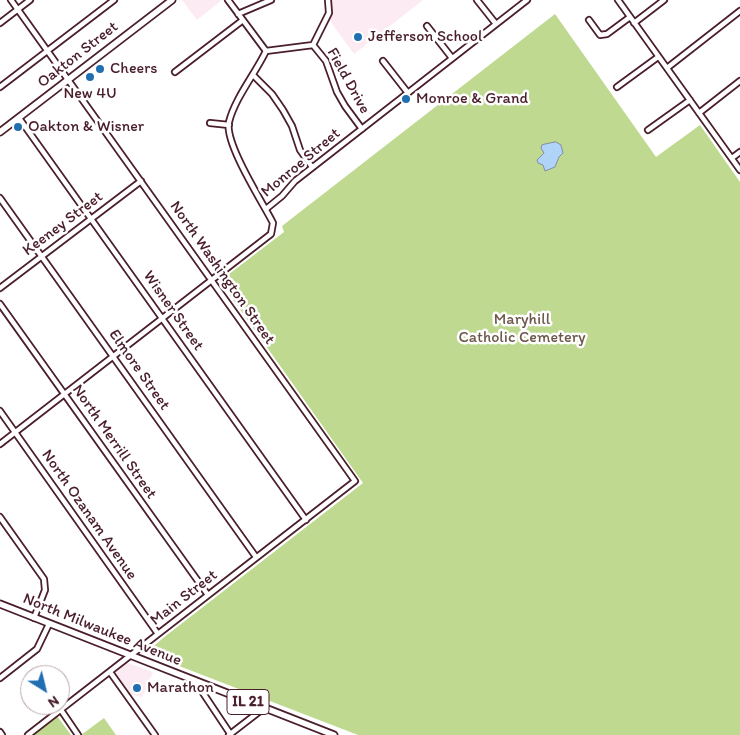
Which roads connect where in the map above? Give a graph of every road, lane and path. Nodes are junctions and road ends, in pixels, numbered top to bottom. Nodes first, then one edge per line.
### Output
1 (11, 0) edge
2 (30, 0) edge
3 (114, 0) edge
4 (172, 0) edge
5 (228, 0) edge
6 (271, 0) edge
7 (328, 0) edge
8 (477, 0) edge
9 (527, 0) edge
10 (618, 0) edge
11 (664, 0) edge
12 (18, 9) junction
13 (740, 11) edge
14 (238, 14) junction
15 (630, 17) junction
16 (243, 20) junction
17 (588, 20) dead end
18 (0, 23) edge
19 (634, 23) junction
20 (496, 24) junction
21 (428, 26) dead end
22 (313, 45) junction
23 (48, 50) junction
24 (266, 50) junction
25 (658, 57) junction
26 (452, 58) junction
27 (383, 61) dead end
28 (666, 68) junction
29 (175, 72) dead end
30 (254, 75) junction
31 (69, 80) junction
32 (740, 81) edge
33 (0, 87) edge
34 (617, 87) dead end
35 (408, 93) junction
36 (690, 100) junction
37 (699, 113) junction
38 (19, 118) junction
39 (210, 123) dead end
40 (229, 125) junction
41 (362, 128) junction
42 (648, 130) dead end
43 (0, 132) edge
44 (740, 152) edge
45 (732, 158) junction
46 (312, 167) junction
47 (740, 170) edge
48 (141, 181) junction
49 (0, 198) edge
50 (266, 209) junction
51 (91, 218) junction
52 (42, 256) junction
53 (212, 280) junction
54 (0, 288) edge
55 (0, 304) edge
56 (163, 318) junction
57 (114, 356) junction
58 (64, 394) junction
59 (0, 411) edge
60 (15, 432) junction
61 (0, 444) edge
62 (355, 481) joint
63 (0, 517) edge
64 (306, 520) junction
65 (256, 557) junction
66 (208, 595) junction
67 (0, 604) edge
68 (34, 618) junction
69 (49, 624) junction
70 (158, 634) junction
71 (131, 656) junction
72 (110, 672) junction
73 (0, 678) edge
74 (195, 681) junction
75 (70, 702) edge
76 (264, 708) junction
77 (54, 715) edge
78 (64, 715) edge
79 (0, 732) edge
80 (2, 735) edge
81 (28, 735) edge
82 (78, 735) edge
83 (155, 735) edge
84 (230, 735) edge
85 (334, 735) edge

1 - 12 street, North Washington Street
2 - 12 street
3 - 23 street
4 - 31 main road, Oakton Street
5 - 14 street
6 - 14 street
7 - 22 street
8 - 20 street
9 - 20 street, Monroe Street
10 - 15 street
11 - 19 street
12 - 18 street
12 - 23 street, North Washington Street
13 - 28 street
14 - 16 street
15 - 17 street
15 - 19 street
16 - 24 street
16 - 29 street
19 - 25 street
20 - 26 street, Monroe Street
21 - 26 street
22 - 24 street
22 - 41 street, Field Drive
23 - 31 street, North Washington Street
23 - 33 street
24 - 30 street
25 - 28 street
25 - 34 street
26 - 35 street, Monroe Street
27 - 35 street
28 - 36 street
30 - 40 street
30 - 46 street
31 - 38 main road, Oakton Street
31 - 48 street, North Washington Street
32 - 37 street
35 - 41 street, Monroe Street
36 - 37 street
36 - 42 street
37 - 45 street
38 - 43 main road, Oakton Street
38 - 51 street, Wisner Street
39 - 40 street
40 - 50 street
41 - 46 street, Monroe Street
44 - 45 street
45 - 47 street
46 - 50 street, Monroe Street
48 - 51 street, Keeney Street
48 - 53 street, North Washington Street
49 - 52 street, Elmore Street
50 - 53 street, Monroe Street
51 - 52 street, Keeney Street
51 - 56 street, Wisner Street
52 - 54 street, Keeney Street
52 - 57 street, Elmore Street
53 - 56 street, Monroe Street
53 - 62 street, North Washington Street
55 - 58 street, North Merrill Street
56 - 57 street, Monroe Street
56 - 64 street, Wisner Street
57 - 58 street, Monroe Street
57 - 65 street, Elmore Street
58 - 60 street, Monroe Street
58 - 66 street, North Merrill Street
59 - 60 street, North Ozanam Avenue
60 - 61 street, Monroe Street
60 - 70 street, North Ozanam Avenue
62 - 64 street, Main Street
63 - 68 street
64 - 65 street, Main Street
65 - 66 street, Main Street
66 - 70 street, Main Street
67 - 68 main road, North Milwaukee Avenue / IL 21
68 - 69 main road, North Milwaukee Avenue / IL 21
69 - 71 main road, North Milwaukee Avenue / IL 21
69 - 73 street
70 - 71 street, Main Street
71 - 72 street, Main Street
71 - 74 main road, North Milwaukee Avenue / IL 21
72 - 75 street, Main Street
72 - 83 street
74 - 76 main road, North Milwaukee Avenue / IL 21
74 - 84 street
76 - 84 street
76 - 85 main road, North Milwaukee Avenue / IL 21
77 - 81 street, Main Street
78 - 82 street
79 - 80 street

